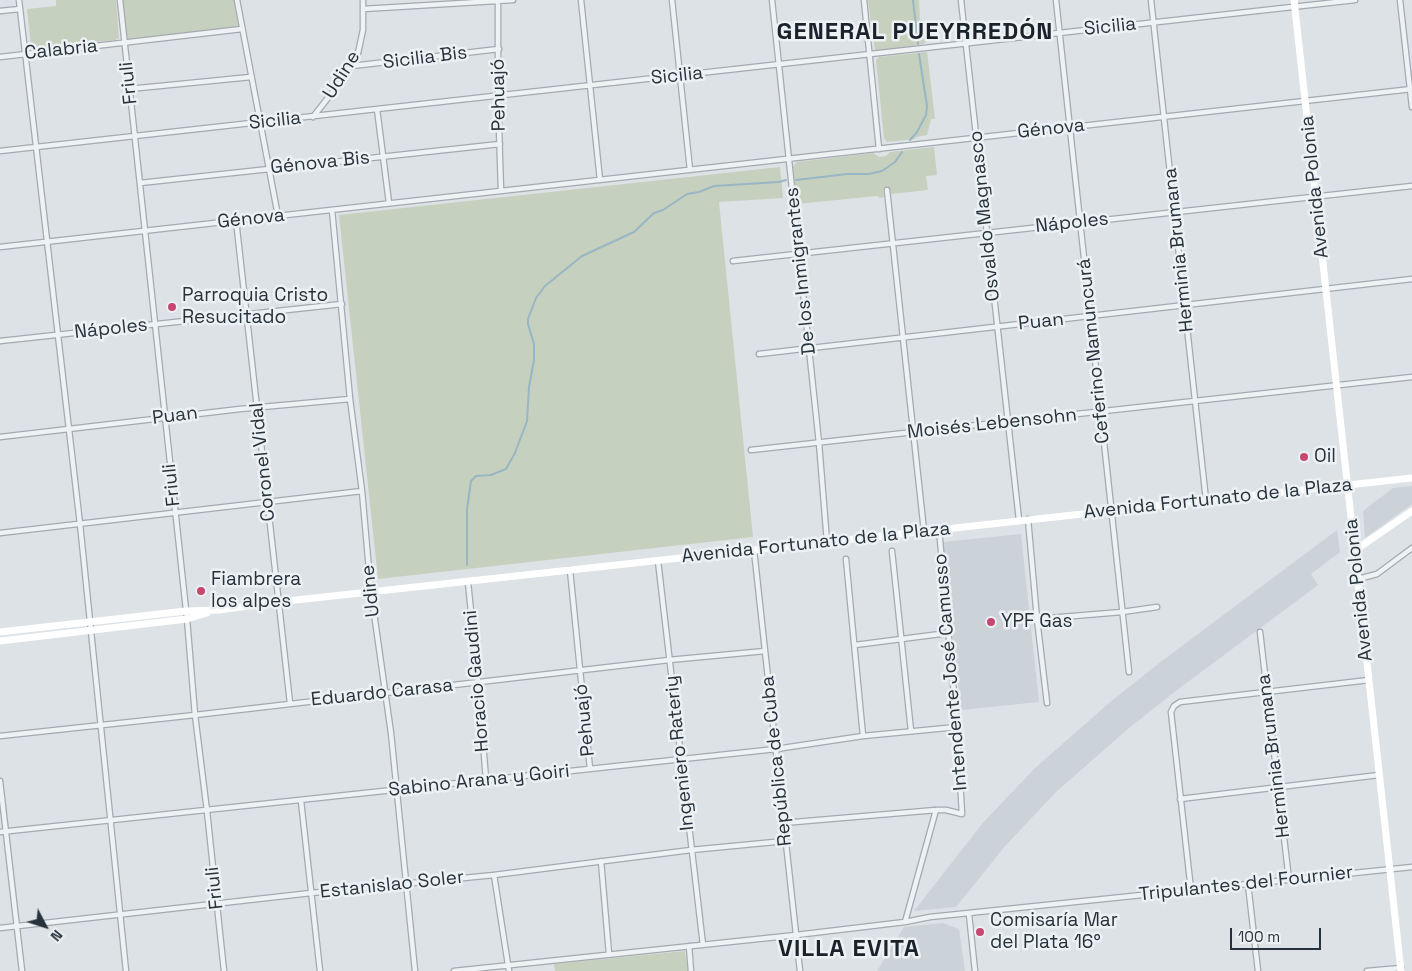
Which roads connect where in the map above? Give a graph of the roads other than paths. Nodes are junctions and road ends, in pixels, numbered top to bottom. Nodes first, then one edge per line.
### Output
1 (19, 0) edge
2 (120, 0) edge
3 (237, 0) edge
4 (363, 0) edge
5 (513, 0) edge
6 (581, 0) edge
7 (672, 0) edge
8 (772, 0) edge
9 (864, 0) edge
10 (961, 0) edge
11 (1056, 0) edge
12 (1151, 0) edge
13 (1355, 0) edge
14 (1400, 0) edge
15 (498, 1) edge
16 (1295, 3) edge
17 (363, 8) junction
18 (20, 9) junction
19 (0, 11) edge
20 (1154, 22) junction
21 (242, 29) junction
22 (1060, 33) junction
23 (124, 42) junction
24 (966, 44) junction
25 (498, 49) junction
26 (26, 54) junction
27 (870, 54) junction
28 (0, 56) edge
29 (779, 64) junction
30 (352, 66) junction
31 (680, 76) junction
32 (251, 77) junction
33 (590, 86) junction
34 (130, 89) junction
35 (1411, 89) edge
36 (498, 96) junction
37 (1305, 101) junction
38 (1412, 107) edge
39 (377, 110) junction
40 (312, 117) junction
41 (1165, 117) junction
42 (260, 122) junction
43 (1070, 127) junction
44 (135, 136) junction
45 (976, 138) junction
46 (500, 144) junction
47 (37, 147) junction
48 (879, 149) junction
49 (0, 151) edge
50 (383, 156) junction
51 (789, 159) junction
52 (269, 169) junction
53 (690, 170) junction
54 (600, 180) junction
55 (140, 183) junction
56 (1412, 186) edge
57 (886, 190) dead end
58 (501, 191) junction
59 (1316, 196) junction
60 (389, 203) junction
61 (332, 210) junction
62 (1175, 212) junction
63 (278, 216) junction
64 (236, 220) junction
65 (1080, 222) junction
66 (145, 230) junction
67 (987, 233) junction
68 (47, 241) junction
69 (893, 243) junction
70 (0, 246) edge
71 (799, 254) junction
72 (733, 260) dead end
73 (1412, 279) edge
74 (1326, 289) junction
75 (342, 304) junction
76 (1185, 306) junction
77 (246, 314) junction
78 (1091, 317) junction
79 (155, 324) junction
80 (997, 327) junction
81 (57, 335) junction
82 (903, 338) junction
83 (0, 342) edge
84 (809, 348) junction
85 (759, 354) dead end
86 (1412, 377) edge
87 (1336, 386) junction
88 (350, 399) junction
89 (1196, 401) junction
90 (257, 407) junction
91 (1101, 412) junction
92 (165, 418) junction
93 (1008, 422) junction
94 (68, 429) junction
95 (914, 432) junction
96 (0, 437) edge
97 (819, 442) junction
98 (751, 450) dead end
99 (1412, 478) edge
100 (1347, 485) junction
101 (362, 491) junction
102 (1206, 500) junction
103 (267, 502) junction
104 (1112, 510) junction
105 (1412, 510) edge
106 (175, 512) junction
107 (1019, 520) junction
108 (1028, 520) junction
109 (80, 524) junction
110 (939, 529) junction
111 (924, 531) junction
112 (0, 533) edge
113 (827, 542) junction
114 (1412, 548) edge
115 (754, 550) junction
116 (892, 551) dead end
117 (1354, 551) junction
118 (846, 559) dead end
119 (658, 561) junction
120 (570, 570) junction
121 (1358, 580) junction
122 (468, 582) junction
123 (371, 592) junction
124 (278, 602) junction
125 (1158, 607) dead end
126 (1122, 612) junction
127 (186, 615) junction
128 (1037, 619) junction
129 (90, 622) junction
130 (91, 631) junction
131 (0, 632) edge
132 (1260, 632) dead end
133 (948, 633) junction
134 (902, 639) junction
135 (0, 640) edge
136 (855, 645) junction
137 (765, 651) junction
138 (670, 660) junction
139 (580, 670) junction
140 (1129, 672) dead end
141 (1369, 680) junction
142 (478, 682) junction
143 (384, 692) junction
144 (1267, 692) junction
145 (290, 703) junction
146 (1047, 703) dead end
147 (195, 716) junction
148 (101, 725) junction
149 (957, 726) junction
150 (911, 731) junction
151 (0, 736) edge
152 (864, 736) junction
153 (776, 749) junction
154 (681, 760) junction
155 (590, 769) junction
156 (1380, 775) junction
157 (486, 779) junction
158 (0, 781) edge
159 (1278, 787) junction
160 (396, 790) junction
161 (1180, 799) junction
162 (302, 801) junction
163 (936, 810) junction
164 (207, 811) junction
165 (111, 821) junction
166 (783, 822) junction
167 (3, 832) edge
168 (785, 841) junction
169 (691, 850) junction
170 (601, 861) junction
171 (1412, 867) edge
172 (1390, 869) junction
173 (494, 874) junction
174 (1288, 880) junction
175 (405, 883) junction
176 (1248, 884) junction
177 (1191, 890) junction
178 (311, 893) junction
179 (217, 903) junction
180 (120, 914) junction
181 (969, 914) junction
182 (905, 922) junction
183 (17, 926) junction
184 (0, 928) edge
185 (796, 935) junction
186 (703, 945) junction
187 (688, 946) junction
188 (609, 954) junction
189 (509, 968) edge
190 (1401, 969) edge
191 (22, 971) edge
192 (126, 971) edge
193 (224, 971) edge
194 (320, 971) edge
195 (415, 971) edge
196 (454, 971) edge
197 (691, 971) edge
198 (800, 971) edge
199 (975, 971) edge
200 (1258, 971) edge
201 (1367, 971) edge

1 - 18 street
2 - 23 street, Friuli
3 - 21 street
4 - 17 street, Udine
5 - 15 street
6 - 33 street
7 - 31 street
8 - 29 street, De los Inmigrantes
9 - 27 street
10 - 24 street, Osvaldo Magnasco
11 - 22 street, Ceferino Namuncurá
12 - 20 street, Herminia Brumana
13 - 16 street, Sicilia
14 - 35 street
15 - 17 street
15 - 25 street, Pehuajó
16 - 20 street, Sicilia
16 - 37 main road, Avenida Polonia
17 - 30 street, Udine
18 - 19 street
18 - 26 street
20 - 22 street, Sicilia
20 - 41 street, Herminia Brumana
21 - 23 street, Calabria
21 - 32 street
22 - 24 street, Sicilia
22 - 43 street, Ceferino Namuncurá
23 - 26 street, Calabria
23 - 34 street, Friuli
24 - 27 street, Sicilia
24 - 45 street, Osvaldo Magnasco
25 - 30 street, Sicilia Bis
25 - 36 street, Pehuajó
26 - 28 street, Calabria
26 - 47 street
27 - 29 street, Sicilia
27 - 48 street
29 - 31 street, Sicilia
29 - 51 street, De los Inmigrantes
30 - 40 street, Udine
31 - 33 street, Sicilia
31 - 53 street
32 - 34 street
32 - 42 street
33 - 36 street, Sicilia
33 - 54 street
34 - 44 street, Friuli
35 - 37 street, Génova
35 - 38 street
36 - 39 street, Sicilia
36 - 46 street, Pehuajó
37 - 41 street, Génova
37 - 59 main road, Avenida Polonia
39 - 40 street, Sicilia
39 - 50 street
40 - 42 street, Sicilia
41 - 43 street, Génova
41 - 62 street, Herminia Brumana
42 - 44 street, Sicilia
42 - 52 street
43 - 45 street, Génova
43 - 65 street, Ceferino Namuncurá
44 - 47 street, Sicilia
44 - 55 street, Friuli
45 - 48 street, Génova
45 - 67 street, Osvaldo Magnasco
46 - 50 street, Génova Bis
46 - 58 street, Pehuajó
47 - 49 street, Sicilia
47 - 68 street
48 - 51 street, Génova
50 - 52 street, Génova Bis
50 - 60 street
51 - 53 street, Génova
51 - 71 street, De los Inmigrantes
52 - 55 street, Génova Bis
52 - 63 street
53 - 54 street, Génova
54 - 58 street, Génova
55 - 66 street, Friuli
56 - 59 street, Nápoles
57 - 69 street, Intendente José Camusso
58 - 60 street, Génova
59 - 62 street, Nápoles
59 - 74 main road, Avenida Polonia
60 - 61 street, Génova
61 - 63 street, Génova
61 - 75 street, Udine
62 - 65 street, Nápoles
62 - 76 street, Herminia Brumana
63 - 64 street, Génova
64 - 66 street, Génova
64 - 77 street, Coronel Vidal
65 - 67 street, Nápoles
65 - 78 street, Ceferino Namuncurá
66 - 68 street, Génova
66 - 79 street, Friuli
67 - 69 street, Nápoles
67 - 80 street, Osvaldo Magnasco
68 - 70 street, Génova
68 - 81 street
69 - 71 street, Nápoles
69 - 82 street, Intendente José Camusso
71 - 72 street, Nápoles
71 - 84 street, De los Inmigrantes
73 - 74 street, Puan
74 - 76 street, Puan
74 - 87 main road, Avenida Polonia
75 - 77 street, Nápoles
75 - 88 street, Udine
76 - 78 street, Puan
76 - 89 street, Herminia Brumana
77 - 79 street, Nápoles
77 - 90 street, Coronel Vidal
78 - 80 street, Puan
78 - 91 street, Ceferino Namuncurá
79 - 81 street, Nápoles
79 - 92 street, Friuli
80 - 82 street, Puan
80 - 93 street, Osvaldo Magnasco
81 - 83 street, Nápoles
81 - 94 street
82 - 84 street, Puan
82 - 95 street, Intendente José Camusso
84 - 85 street, Puan
84 - 97 street, De los Inmigrantes
86 - 87 street, Moisés Lebensohn
87 - 89 street, Moisés Lebensohn
87 - 100 main road, Avenida Polonia
88 - 90 street, Puan
88 - 101 street, Udine
89 - 91 street, Moisés Lebensohn
89 - 102 street, Herminia Brumana
90 - 92 street, Puan
90 - 103 street, Coronel Vidal
91 - 93 street, Moisés Lebensohn
91 - 104 street, Ceferino Namuncurá
92 - 94 street, Puan
92 - 106 street, Friuli
93 - 95 street, Moisés Lebensohn
93 - 107 street, Osvaldo Magnasco
94 - 96 street, Puan
94 - 109 street
95 - 97 street, Moisés Lebensohn
95 - 111 street, Intendente José Camusso
97 - 98 street, Moisés Lebensohn
97 - 113 street, De los Inmigrantes
99 - 100 main road, Avenida Fortunato de la Plaza
100 - 102 main road, Avenida Fortunato de la Plaza
100 - 117 main road, Avenida Polonia
101 - 103 street
101 - 123 street, Udine
102 - 104 main road, Avenida Fortunato de la Plaza
103 - 106 street
103 - 124 street, Coronel Vidal
104 - 108 main road, Avenida Fortunato de la Plaza
104 - 126 street, Ceferino Namuncurá
105 - 117 main road
106 - 109 street
106 - 127 street, Friuli
107 - 108 main road, Avenida Fortunato de la Plaza
107 - 110 main road, Avenida Fortunato de la Plaza
108 - 128 street
109 - 112 street
109 - 129 street
110 - 111 main road, Avenida Fortunato de la Plaza
110 - 133 street, Intendente José Camusso
111 - 113 main road, Avenida Fortunato de la Plaza
113 - 115 main road, Avenida Fortunato de la Plaza
114 - 121 street
115 - 119 main road, Avenida Fortunato de la Plaza
115 - 137 street, República de Cuba
116 - 134 street
117 - 121 main road, Avenida Polonia
118 - 136 street
119 - 120 main road, Avenida Fortunato de la Plaza
119 - 138 street, Ingeniero Rateriy
120 - 122 main road, Avenida Fortunato de la Plaza
120 - 139 street, Pehuajó
121 - 141 main road, Avenida Polonia
122 - 123 main road, Avenida Fortunato de la Plaza
122 - 142 street, Horacio Gaudini
123 - 124 main road, Avenida Fortunato de la Plaza
123 - 143 street, Udine
124 - 127 main road, Avenida Fortunato de la Plaza
124 - 145 street, Coronel Vidal
125 - 126 street
126 - 128 street
126 - 140 street, Ceferino Namuncurá
127 - 129 main road, Avenida Fortunato de la Plaza
127 - 130 main road, Avenida Fortunato de la Plaza
127 - 147 street, Friuli
128 - 146 street
129 - 130 street
129 - 131 main road, Avenida Fortunato de la Plaza
130 - 135 main road, Avenida Fortunato de la Plaza
130 - 148 street
132 - 144 street, Herminia Brumana
133 - 134 street
133 - 149 street, Intendente José Camusso
134 - 136 street
134 - 150 street
136 - 152 street
137 - 138 street, Eduardo Carasa
137 - 153 street, República de Cuba
138 - 139 street, Eduardo Carasa
138 - 154 street, Ingeniero Rateriy
139 - 142 street, Eduardo Carasa
139 - 155 street, Pehuajó
141 - 144 street
141 - 156 main road, Avenida Polonia
142 - 143 street, Eduardo Carasa
142 - 157 street, Horacio Gaudini
143 - 145 street, Eduardo Carasa
143 - 160 street, Udine
144 - 159 street, Herminia Brumana
144 - 161 street
145 - 147 street, Eduardo Carasa
147 - 148 street, Eduardo Carasa
147 - 164 street, Friuli
148 - 151 street, Eduardo Carasa
148 - 165 street
149 - 150 street, Sabino Arana y Goiri
149 - 163 street, Intendente José Camusso
150 - 152 street, Sabino Arana y Goiri
152 - 153 street, Sabino Arana y Goiri
153 - 154 street, Sabino Arana y Goiri
153 - 166 street, República de Cuba
154 - 155 street, Sabino Arana y Goiri
154 - 169 street, Ingeniero Rateriy
155 - 157 street, Sabino Arana y Goiri
156 - 159 street
156 - 172 main road, Avenida Polonia
157 - 160 street, Sabino Arana y Goiri
158 - 167 street
159 - 161 street
159 - 174 street, Herminia Brumana
160 - 162 street, Sabino Arana y Goiri
160 - 175 street, Udine
161 - 177 street
162 - 164 street, Sabino Arana y Goiri
162 - 178 street
163 - 166 street
163 - 182 street
164 - 165 street, Sabino Arana y Goiri
164 - 179 street, Friuli
165 - 167 street, Sabino Arana y Goiri
165 - 180 street
166 - 168 street, República de Cuba
167 - 183 street
168 - 169 street, Estanislao Soler
168 - 185 street, República de Cuba
169 - 170 street, Estanislao Soler
169 - 186 street, Ingeniero Rateriy
170 - 173 street, Estanislao Soler
170 - 188 street
171 - 172 street, Tripulantes del Fournier
172 - 174 street, Tripulantes del Fournier
172 - 190 main road, Avenida Polonia
173 - 175 street, Estanislao Soler
173 - 189 street
174 - 176 street, Tripulantes del Fournier
175 - 178 street, Estanislao Soler
175 - 195 street, Udine
176 - 177 street, Tripulantes del Fournier
176 - 200 street
177 - 181 street, Tripulantes del Fournier
178 - 179 street, Estanislao Soler
178 - 194 street
179 - 180 street, Estanislao Soler
179 - 193 street, Friuli
180 - 183 street, Estanislao Soler
180 - 192 street
181 - 182 street, Tripulantes del Fournier
181 - 199 street
182 - 185 street, Tripulantes del Fournier
183 - 184 street, Estanislao Soler
183 - 191 street
185 - 186 street, Tripulantes del Fournier
185 - 198 street, República de Cuba
186 - 187 street, Tripulantes del Fournier
187 - 188 street, Tripulantes del Fournier
187 - 197 street
188 - 189 street, Tripulantes del Fournier
189 - 196 street, Tripulantes del Fournier
190 - 201 street

